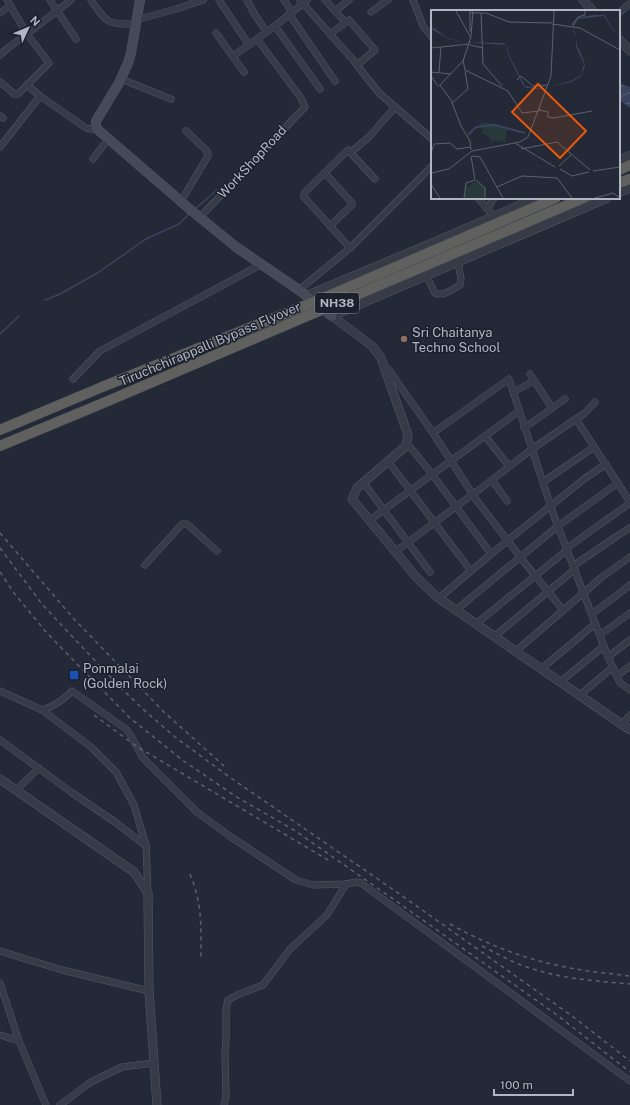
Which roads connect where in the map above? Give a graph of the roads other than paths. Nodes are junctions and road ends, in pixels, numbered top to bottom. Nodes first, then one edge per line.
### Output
1 (50, 0) edge
2 (71, 0) edge
3 (91, 0) edge
4 (140, 0) edge
5 (203, 0) edge
6 (219, 0) edge
7 (247, 0) edge
8 (284, 0) edge
9 (325, 0) edge
10 (349, 0) edge
11 (388, 0) edge
12 (413, 0) edge
13 (583, 0) edge
14 (303, 1) edge
15 (8, 3) edge
16 (630, 3) edge
17 (57, 10) junction
18 (592, 10) edge
19 (335, 11) junction
20 (371, 12) dead end
21 (620, 12) edge
22 (0, 13) edge
23 (291, 13) junction
24 (135, 22) junction
25 (345, 22) junction
26 (275, 26) junction
27 (267, 32) junction
28 (216, 33) dead end
29 (27, 34) junction
30 (330, 34) junction
31 (431, 36) edge
32 (76, 38) dead end
33 (257, 39) junction
34 (620, 40) edge
35 (249, 46) junction
36 (630, 51) edge
37 (0, 55) edge
38 (233, 56) junction
39 (357, 65) junction
40 (244, 72) dead end
41 (121, 78) junction
42 (335, 81) dead end
43 (0, 82) edge
44 (27, 85) junction
45 (320, 89) dead end
46 (40, 96) junction
47 (172, 99) dead end
48 (395, 107) junction
49 (96, 128) junction
50 (186, 131) dead end
51 (431, 138) edge
52 (108, 139) junction
53 (0, 147) edge
54 (351, 152) junction
55 (630, 155) edge
56 (93, 160) dead end
57 (620, 160) edge
58 (630, 165) edge
59 (431, 167) edge
60 (620, 170) edge
61 (325, 173) junction
62 (375, 179) dead end
63 (630, 179) edge
64 (620, 183) edge
65 (630, 188) edge
66 (620, 193) edge
67 (479, 199) edge
68 (493, 199) edge
69 (534, 199) edge
70 (554, 199) edge
71 (582, 199) edge
72 (605, 199) edge
73 (181, 201) junction
74 (487, 209) junction
75 (200, 217) junction
76 (494, 217) junction
77 (330, 226) junction
78 (350, 248) junction
79 (458, 262) junction
80 (262, 264) junction
81 (426, 275) junction
82 (299, 290) junction
83 (306, 296) junction
84 (332, 316) junction
85 (384, 366) junction
86 (530, 374) dead end
87 (73, 378) dead end
88 (534, 381) junction
89 (513, 392) junction
90 (565, 400) dead end
91 (595, 402) dead end
92 (552, 408) junction
93 (519, 411) junction
94 (576, 419) junction
95 (524, 428) junction
96 (0, 430) edge
97 (433, 433) junction
98 (485, 436) junction
99 (406, 442) junction
100 (0, 446) edge
101 (594, 447) junction
102 (532, 449) junction
103 (451, 460) junction
104 (388, 461) junction
105 (606, 464) junction
106 (509, 466) junction
107 (432, 474) junction
108 (492, 480) junction
109 (363, 482) junction
110 (543, 482) junction
111 (618, 484) junction
112 (410, 490) junction
113 (473, 494) junction
114 (507, 501) dead end
115 (630, 502) edge
116 (551, 505) junction
117 (455, 507) junction
118 (384, 510) junction
119 (370, 520) junction
120 (434, 522) junction
121 (558, 526) junction
122 (630, 528) edge
123 (508, 540) junction
124 (408, 542) junction
125 (567, 549) junction
126 (218, 551) dead end
127 (395, 552) junction
128 (491, 554) junction
129 (630, 556) edge
130 (520, 557) junction
131 (145, 565) dead end
132 (574, 568) junction
133 (471, 571) junction
134 (430, 572) dead end
135 (535, 576) junction
136 (630, 585) edge
137 (548, 592) junction
138 (584, 593) junction
139 (439, 598) junction
140 (456, 610) junction
141 (563, 610) junction
142 (630, 613) edge
143 (592, 614) junction
144 (476, 624) junction
145 (595, 624) junction
146 (600, 635) junction
147 (495, 636) junction
148 (630, 640) edge
149 (604, 646) junction
150 (516, 651) junction
151 (608, 657) junction
152 (630, 666) edge
153 (612, 667) junction
154 (541, 669) junction
155 (617, 676) junction
156 (560, 682) junction
157 (630, 690) edge
158 (0, 691) edge
159 (580, 695) junction
160 (42, 710) junction
161 (630, 715) edge
162 (622, 724) junction
163 (630, 730) edge
164 (0, 740) edge
165 (39, 768) junction
166 (0, 779) edge
167 (16, 790) junction
168 (146, 846) junction
169 (346, 884) junction
170 (148, 893) junction
171 (0, 951) edge
172 (0, 983) edge
173 (149, 991) junction
174 (0, 1035) edge
175 (19, 1041) junction
176 (154, 1063) junction
177 (630, 1081) edge
178 (46, 1105) edge
179 (60, 1105) edge
180 (157, 1105) edge
181 (224, 1105) edge

1 - 17 street
2 - 17 street
3 - 24 street
4 - 24 main road
5 - 24 street
6 - 35 street
7 - 27 street
8 - 23 street
9 - 19 street
10 - 19 street
11 - 20 street
12 - 31 street
13 - 18 street
14 - 23 street
14 - 30 street
15 - 22 street
15 - 29 street
16 - 21 street
17 - 29 street
17 - 32 street
19 - 25 street
23 - 26 street
23 - 42 street
24 - 41 main road
25 - 30 street
25 - 39 street
26 - 27 street
26 - 45 street
27 - 33 street
28 - 38 street
29 - 37 street
29 - 44 street
30 - 39 street
33 - 35 street
33 - 75 street, WorkShopRoad
34 - 36 street
35 - 38 street
38 - 40 street
39 - 48 street
41 - 47 street
41 - 49 main road
43 - 44 street
44 - 46 street
46 - 49 street
46 - 53 street
48 - 51 street
48 - 54 street
49 - 52 main road
50 - 73 street
52 - 56 street
52 - 73 main road
54 - 61 street
54 - 62 street
55 - 57 street
58 - 60 highway
59 - 78 street
61 - 77 street
61 - 77 street
63 - 64 highway
65 - 66 street
67 - 74 street
68 - 74 street
69 - 76 street
70 - 96 highway, Tiruchchirappalli Bypass Flyover / NH38, bridge
71 - 100 highway, Tiruchchirappalli Bypass Flyover / NH38, bridge
72 - 79 street
73 - 75 main road
74 - 76 street
75 - 80 main road
76 - 83 street
77 - 78 street
78 - 82 street
79 - 81 street
79 - 81 street
80 - 82 main road
80 - 87 street
81 - 84 street
82 - 83 main road
83 - 84 main road
84 - 85 street
85 - 97 street
85 - 99 street
86 - 88 street
88 - 89 street
88 - 92 street
89 - 93 street
89 - 97 street
90 - 92 street
91 - 94 street
92 - 95 street
93 - 95 street
93 - 98 street
94 - 101 street
94 - 102 street
95 - 102 street
97 - 103 street
98 - 103 street
98 - 106 street
99 - 104 street
99 - 107 street
101 - 105 street
101 - 110 street
102 - 106 street
102 - 110 street
103 - 107 street
103 - 113 street
104 - 109 street
104 - 112 street
105 - 111 street
105 - 116 street
106 - 108 street
107 - 112 street
107 - 117 street
108 - 113 street
108 - 114 street
109 - 118 street
109 - 119 street
110 - 116 street
111 - 115 street
111 - 121 street
112 - 118 street
112 - 120 street
113 - 117 street
113 - 123 street
115 - 125 street
116 - 121 street
116 - 123 street
117 - 120 street
117 - 128 street
118 - 119 street
118 - 124 street
119 - 127 street
120 - 124 street
120 - 133 street
121 - 125 street
121 - 130 street
122 - 132 street
123 - 128 street
123 - 130 street
124 - 127 street
124 - 134 street
125 - 132 street
125 - 135 street
126 - 131 street
127 - 139 street
128 - 133 street
129 - 138 street
130 - 135 street
130 - 140 street
132 - 137 street
132 - 138 street
133 - 139 street
135 - 137 street
135 - 144 street
136 - 143 street
137 - 141 street
137 - 147 street
138 - 141 street
138 - 143 street
139 - 140 street
140 - 144 street
141 - 150 street
142 - 146 street
143 - 145 street
144 - 147 street
145 - 146 street
145 - 154 street
146 - 149 street
147 - 150 street
148 - 151 street
149 - 151 street
149 - 156 street
150 - 154 street
151 - 153 street
152 - 155 street
153 - 155 street
153 - 159 street
154 - 156 street
155 - 157 street
156 - 159 street
158 - 160 street
159 - 162 street
160 - 168 street
160 - 169 street
161 - 162 street
162 - 163 street
164 - 165 street
165 - 167 street
165 - 168 street
166 - 167 street
167 - 170 street
168 - 170 street
169 - 177 street
169 - 181 street
170 - 173 street
171 - 173 street
172 - 175 street
173 - 176 street
174 - 175 street
175 - 178 street
176 - 179 street
176 - 180 street

